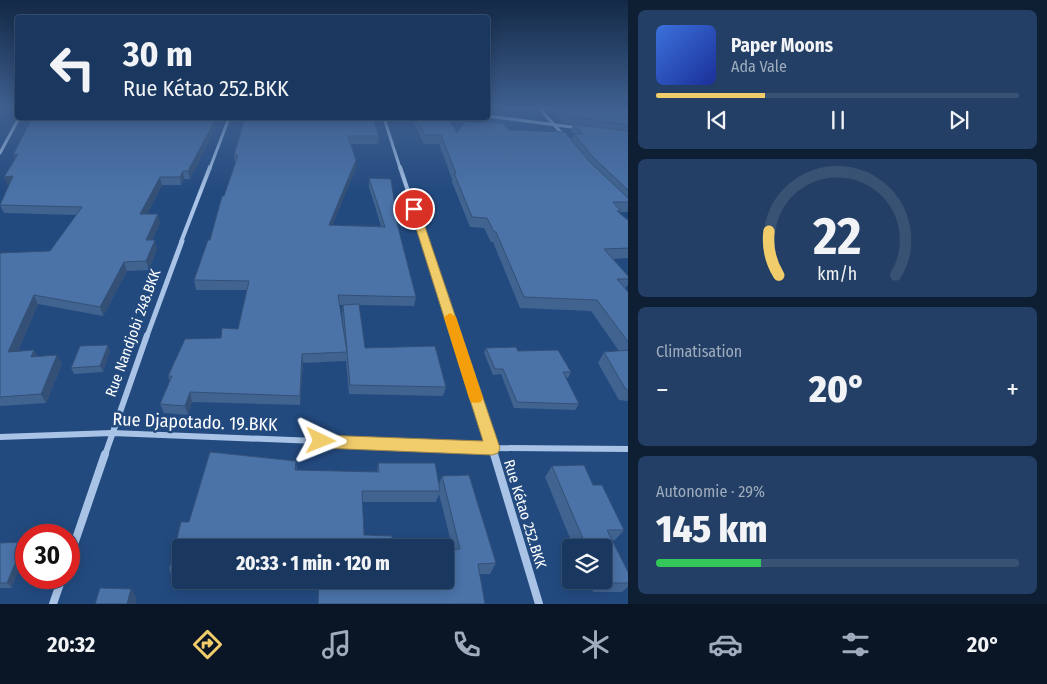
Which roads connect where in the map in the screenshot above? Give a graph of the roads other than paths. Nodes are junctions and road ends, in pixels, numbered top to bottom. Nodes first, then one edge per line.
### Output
1 (9, 137) edge
2 (221, 137) edge
3 (390, 137) edge
4 (564, 137) edge
5 (570, 145) edge
6 (0, 153) edge
7 (112, 433) junction
8 (0, 437) edge
9 (492, 448) junction
10 (628, 449) edge
11 (80, 527) edge
12 (58, 589) edge
13 (53, 604) edge
14 (540, 604) edge

1 - 6 street
2 - 7 street, Rue Nandjobi 248.BKK
3 - 9 street, Rue Kétao 252.BKK
4 - 5 street
7 - 8 street, Rue Djapotado. 19.BKK
7 - 9 street, Rue Djapotado. 19.BKK
7 - 11 street, Rue Nandjobi 248.BKK
9 - 10 street, Rue Djapotado. 19.BKK
9 - 14 street, Rue Kétao 252.BKK
12 - 13 street

